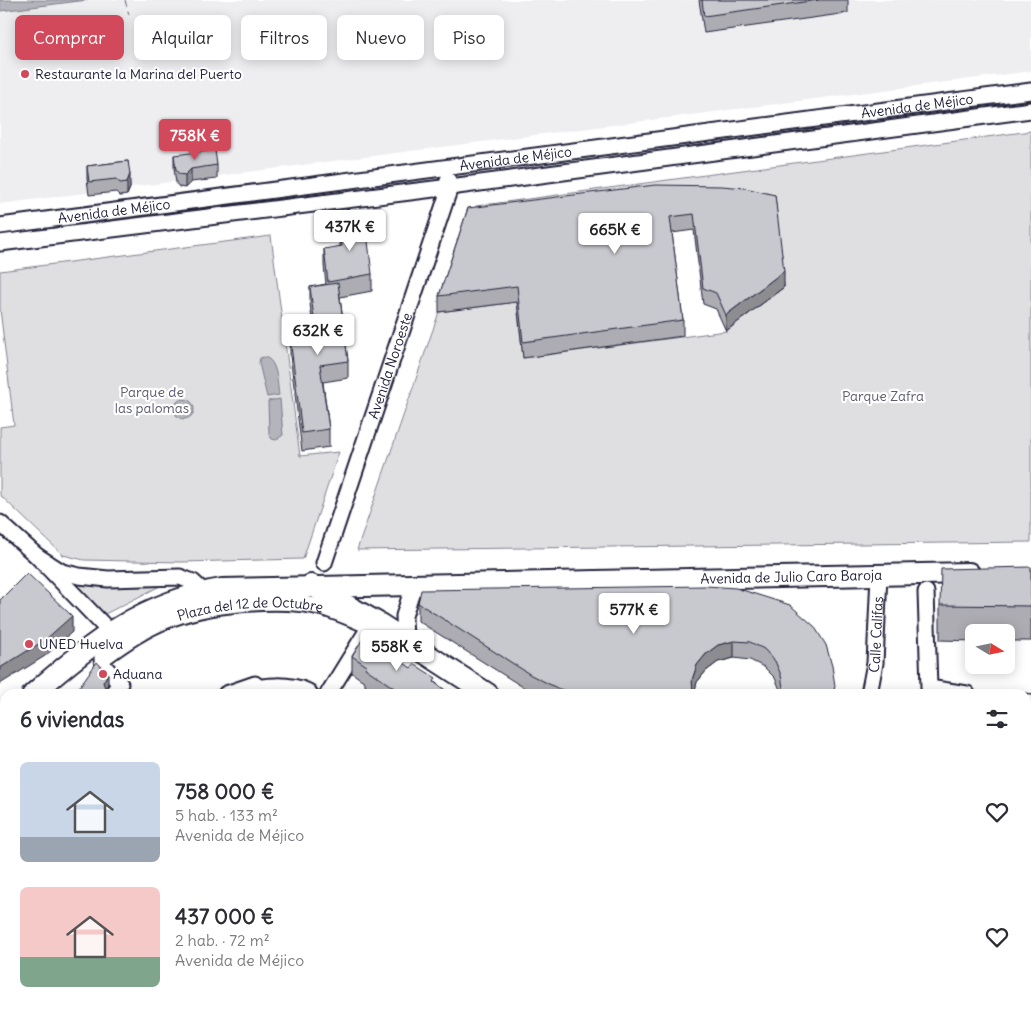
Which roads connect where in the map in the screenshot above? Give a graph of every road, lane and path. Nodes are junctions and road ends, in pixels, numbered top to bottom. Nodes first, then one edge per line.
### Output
1 (1031, 91) edge
2 (1031, 110) edge
3 (447, 168) junction
4 (450, 186) junction
5 (0, 226) edge
6 (0, 242) edge
7 (0, 523) edge
8 (37, 556) junction
9 (324, 563) dead end
10 (992, 572) edge
11 (879, 575) junction
12 (414, 584) junction
13 (310, 586) junction
14 (204, 592) junction
15 (926, 592) dead end
16 (110, 632) junction
17 (405, 640) junction
18 (37, 689) edge
19 (116, 689) edge
20 (239, 689) edge
21 (316, 689) edge
22 (330, 689) edge
23 (480, 689) edge
24 (870, 689) edge
25 (928, 689) edge

1 - 3 street, Avenida de Méjico
2 - 4 street, Avenida de Méjico
3 - 4 street, Avenida Noroeste
3 - 5 street, Avenida de Méjico
4 - 6 street, Avenida de Méjico
4 - 9 street, Avenida Noroeste
7 - 8 street
8 - 14 street
8 - 16 street
10 - 11 main road, Avenida de Julio Caro Baroja
11 - 12 main road, Avenida de Julio Caro Baroja
11 - 24 street, Calle Califas
12 - 13 main road, Avenida de Julio Caro Baroja
12 - 17 street
13 - 14 main road, Plaza del 12 de Octubre
13 - 17 main road
14 - 16 main road, Plaza del 12 de Octubre
15 - 25 street
16 - 18 main road, Plaza del 12 de Octubre
17 - 23 main road
19 - 22 street, Plaza del 12 de Octubre
20 - 21 street, Plaza del 12 de Octubre

